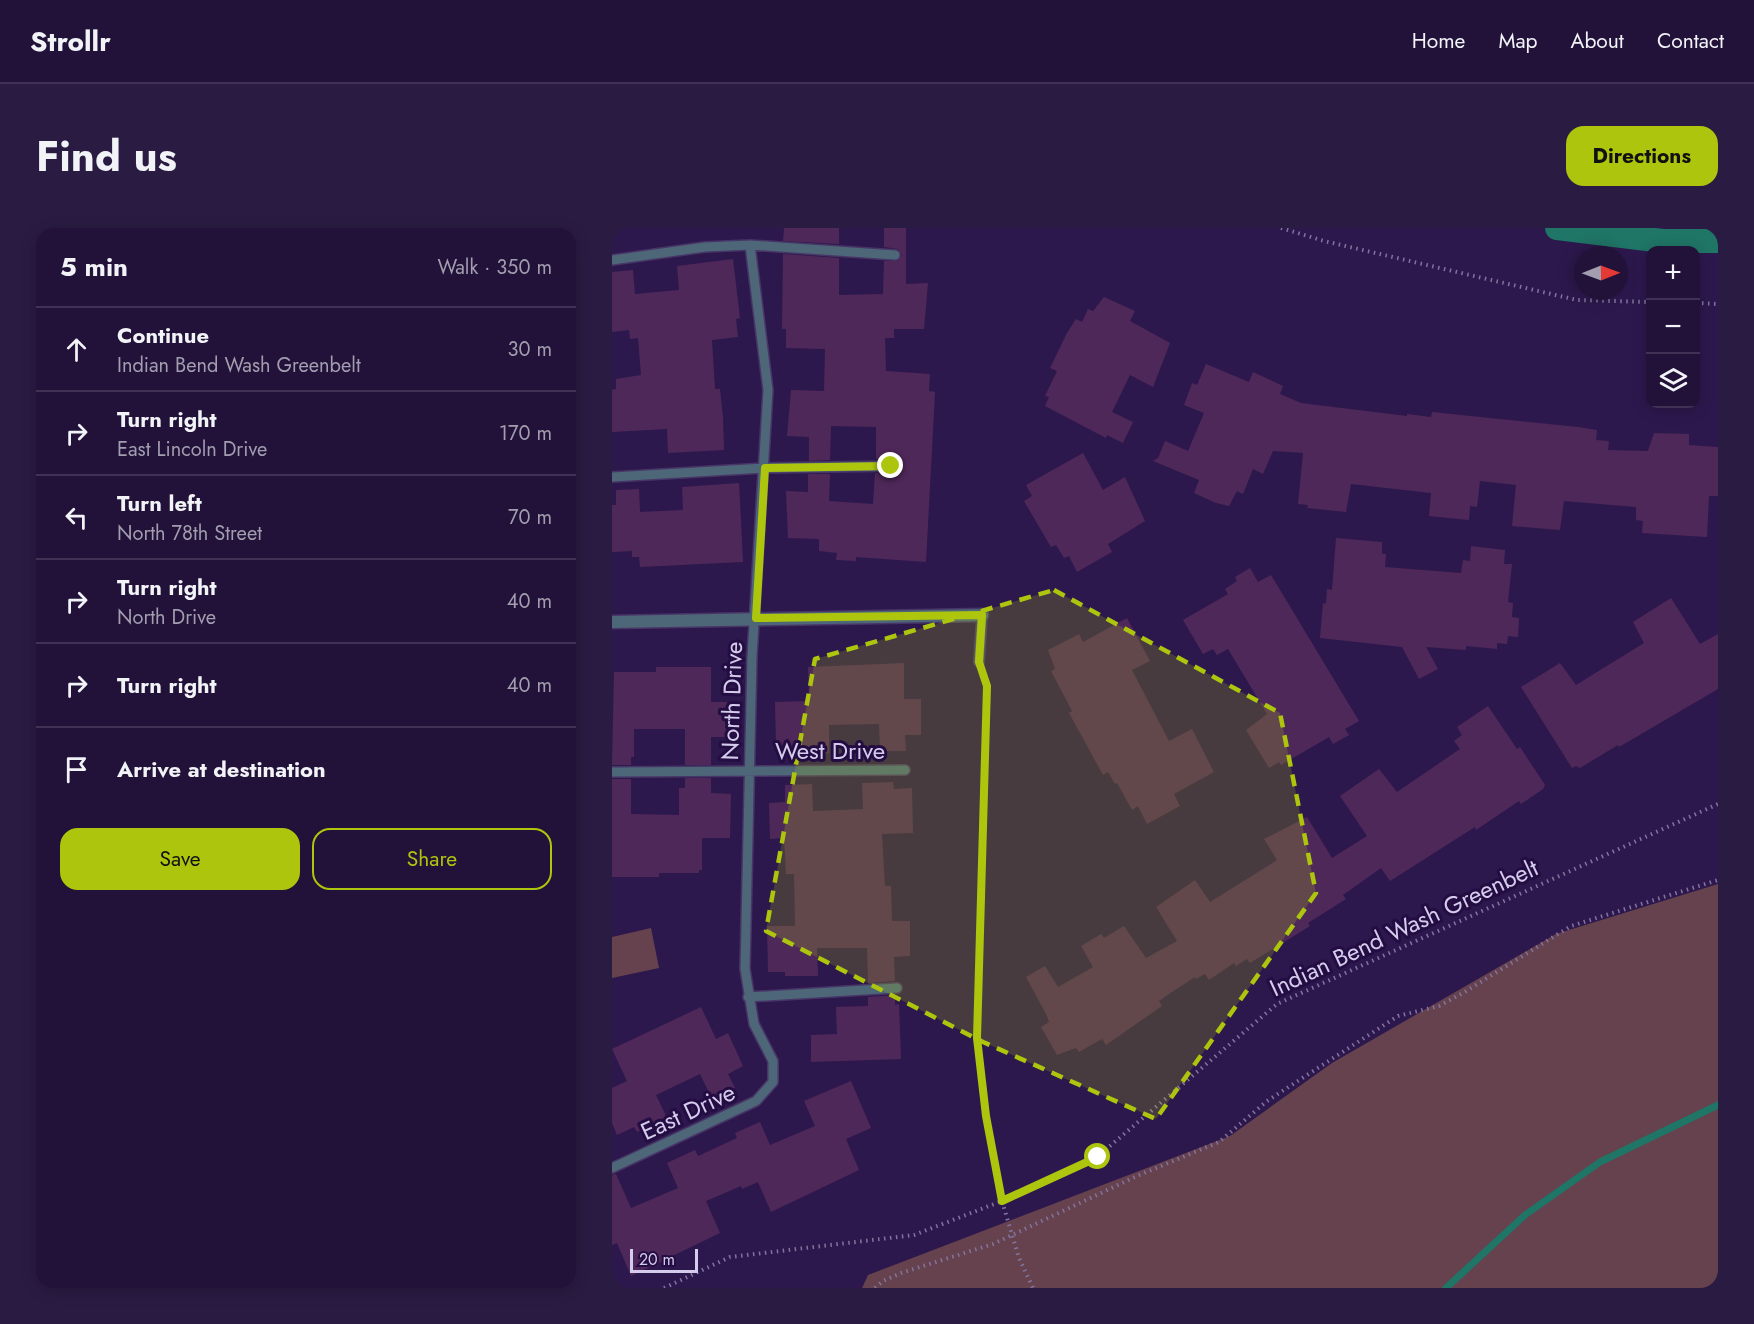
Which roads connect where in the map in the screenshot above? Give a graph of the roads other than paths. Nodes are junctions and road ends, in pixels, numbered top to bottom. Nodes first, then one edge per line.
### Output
1 (750, 245) junction
2 (895, 255) dead end
3 (612, 260) edge
4 (891, 466) dead end
5 (765, 468) junction
6 (612, 477) edge
7 (982, 615) joint
8 (756, 618) junction
9 (612, 622) edge
10 (979, 662) road end
11 (905, 770) dead end
12 (749, 771) junction
13 (612, 772) edge
14 (897, 988) dead end
15 (748, 997) junction
16 (773, 1082) joint
17 (612, 1168) edge

1 - 2 lane
1 - 3 lane
1 - 5 lane, North Drive
4 - 5 lane
5 - 6 lane
5 - 8 lane, North Drive
7 - 8 street
7 - 10 lane
8 - 9 street
8 - 12 lane, North Drive
11 - 12 lane, West Drive
12 - 13 lane, West Drive
12 - 15 lane, North Drive
14 - 15 lane
15 - 16 lane, North Drive
16 - 17 lane, East Drive

